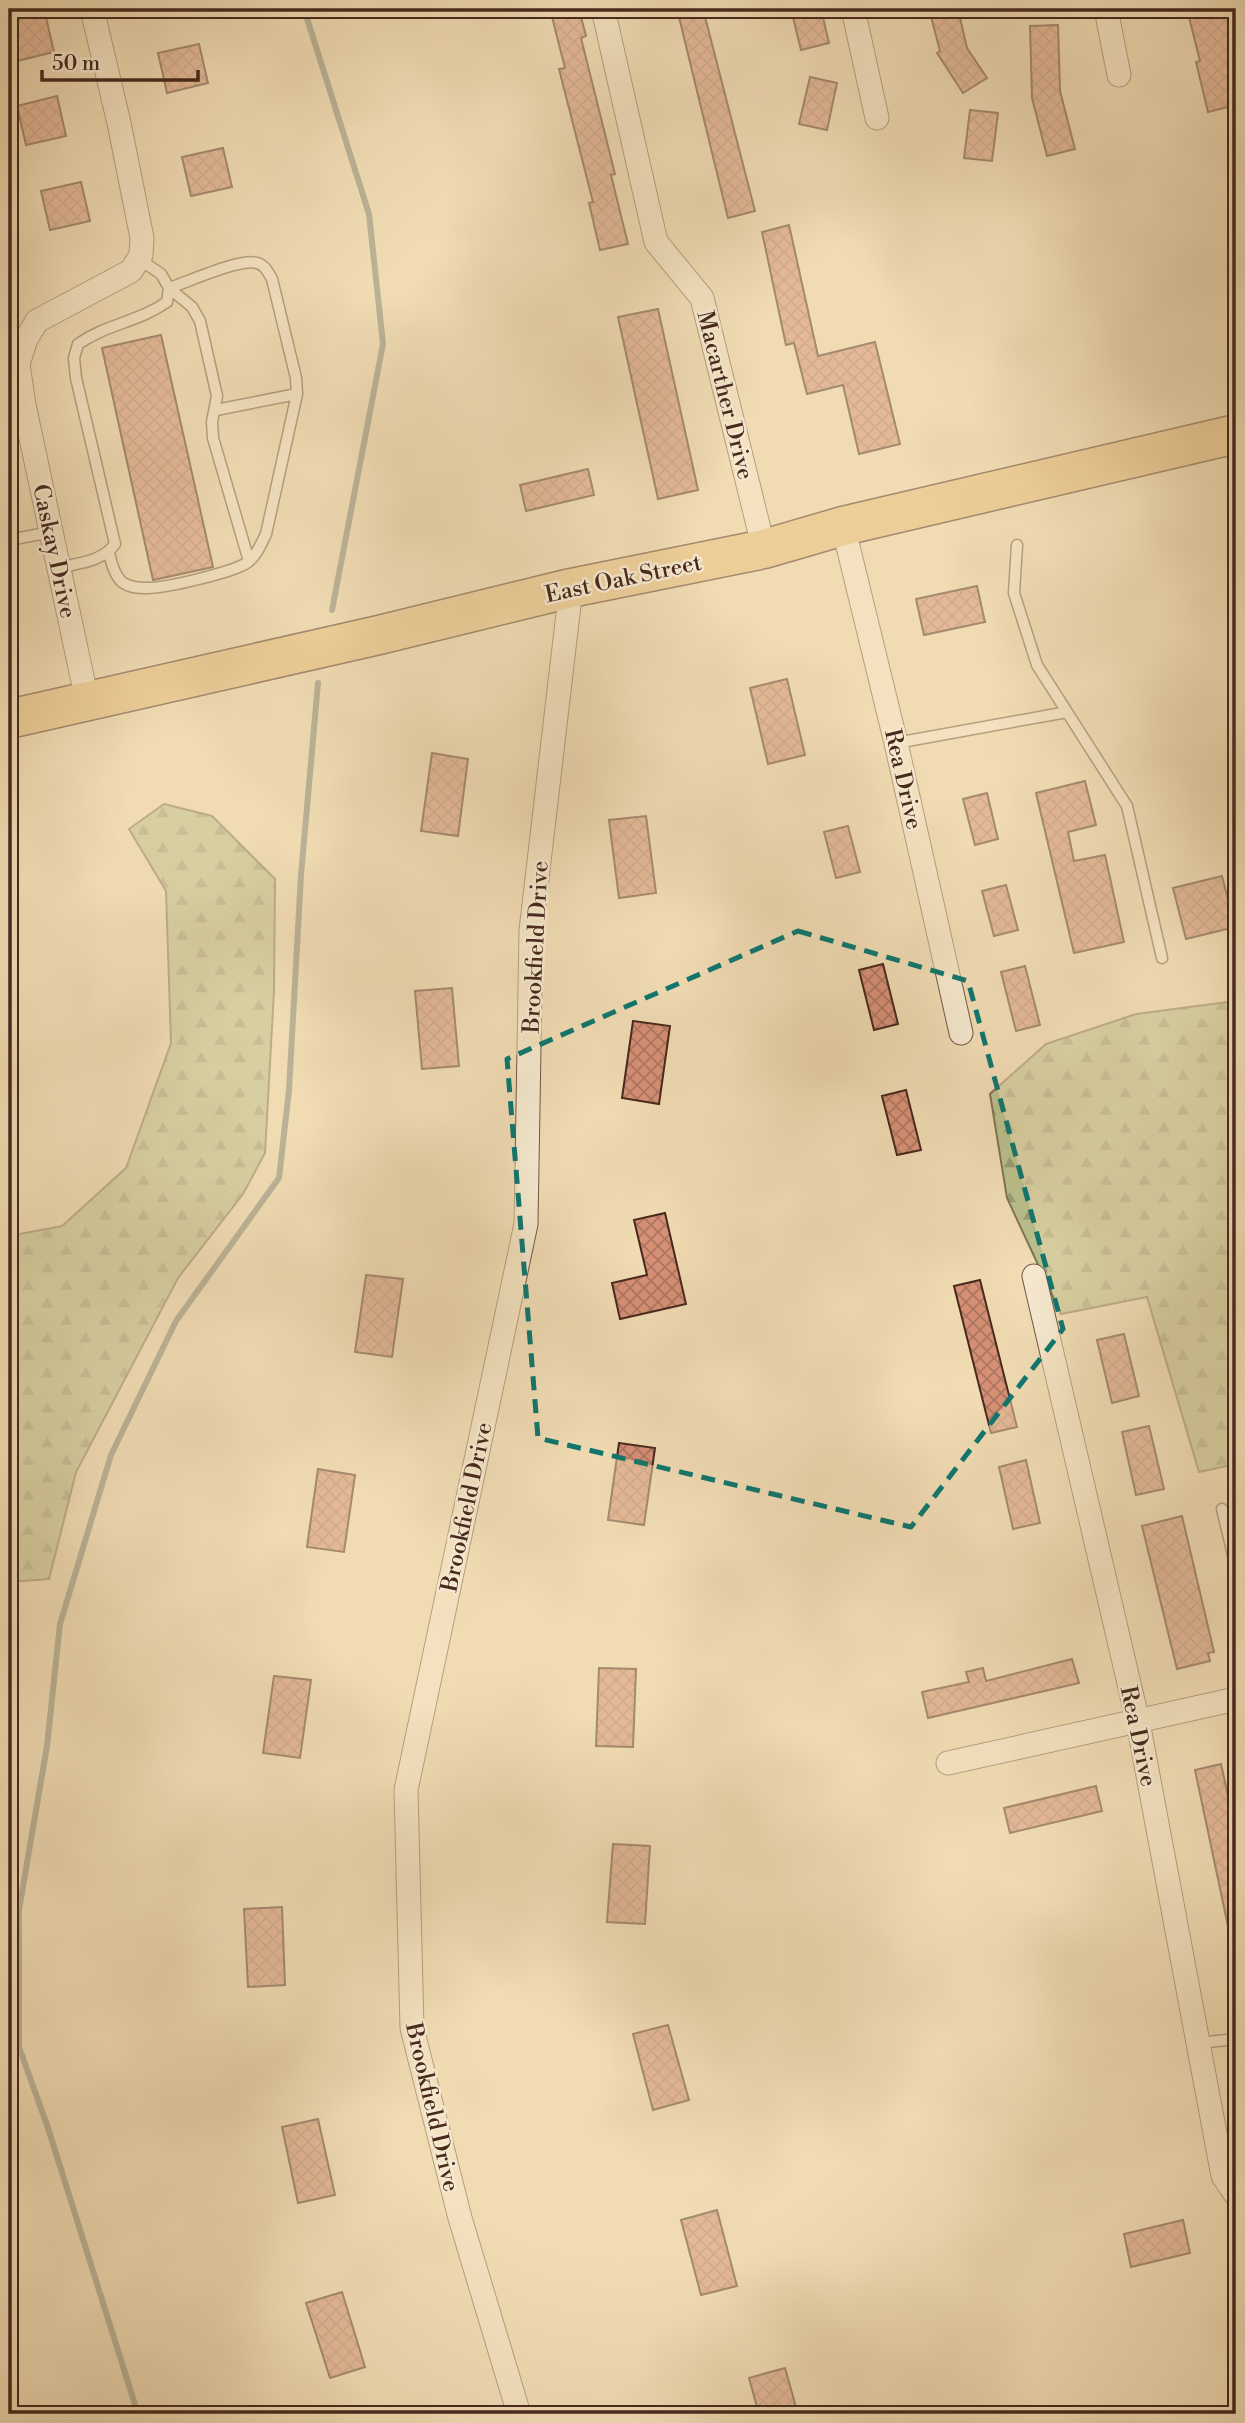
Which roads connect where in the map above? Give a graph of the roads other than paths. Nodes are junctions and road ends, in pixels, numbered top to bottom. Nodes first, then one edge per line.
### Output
1 (92, 9) edge
2 (603, 9) edge
3 (853, 9) edge
4 (1106, 9) edge
5 (1119, 75) dead end
6 (877, 118) dead end
7 (138, 259) junction
8 (169, 288) junction
9 (296, 394) junction
10 (216, 410) junction
11 (1236, 435) edge
12 (843, 526) junction
13 (51, 532) junction
14 (9, 540) edge
15 (1017, 545) dead end
16 (764, 549) junction
17 (109, 553) junction
18 (249, 561) junction
19 (59, 568) junction
20 (571, 588) junction
21 (9, 607) edge
22 (9, 621) edge
23 (87, 700) junction
24 (1067, 712) junction
25 (9, 719) edge
26 (897, 743) junction
27 (1162, 958) dead end
28 (961, 1033) dead end
29 (1034, 1276) dead end
30 (1222, 1509) dead end
31 (1236, 1567) edge
32 (1236, 1699) edge
33 (1138, 1722) junction
34 (948, 1763) dead end
35 (1236, 2039) edge
36 (1198, 2043) junction
37 (1236, 2195) edge
38 (519, 2414) edge

1 - 7 street
2 - 16 street, Macarther Drive
3 - 6 street
4 - 5 street
7 - 8 lane
7 - 13 street, Caskay Drive
8 - 9 lane
8 - 10 lane
8 - 17 lane
9 - 10 lane
9 - 18 lane
10 - 18 lane
11 - 12 highway, East Oak Street
12 - 16 highway, East Oak Street
12 - 26 street, Rea Drive
13 - 14 lane
13 - 19 street, Caskay Drive
15 - 24 lane
16 - 20 highway, East Oak Street
17 - 18 lane
17 - 19 lane
19 - 23 street, Caskay Drive
20 - 23 highway, East Oak Street
20 - 38 street, Brookfield Drive
21 - 22 lane
23 - 25 highway, East Oak Street
24 - 26 lane
24 - 27 lane
26 - 28 street, Rea Drive
29 - 33 street, Rea Drive
30 - 31 lane
32 - 33 street
33 - 34 street
33 - 36 street, Rea Drive
35 - 36 lane
36 - 37 street, Rea Drive

